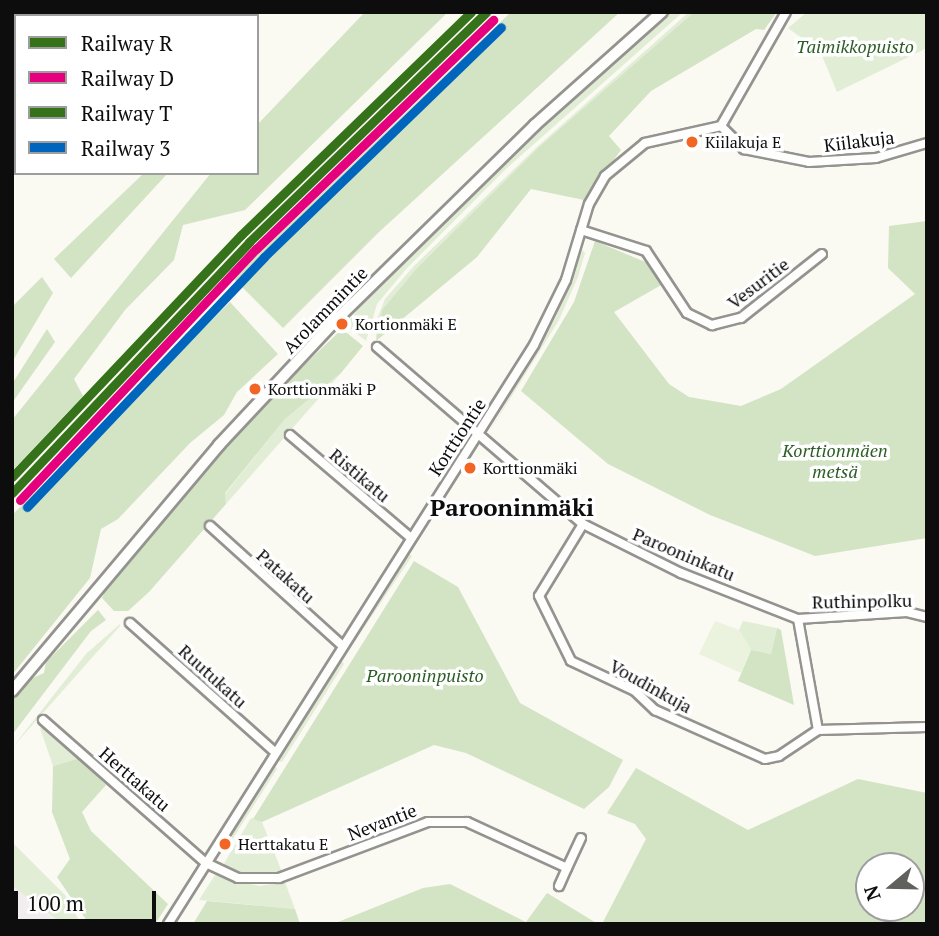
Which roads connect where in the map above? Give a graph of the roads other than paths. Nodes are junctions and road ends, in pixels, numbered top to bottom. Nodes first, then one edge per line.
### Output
1 (662, 12) edge
2 (786, 12) edge
3 (721, 126) junction
4 (927, 143) edge
5 (580, 230) junction
6 (822, 254) dead end
7 (377, 347) dead end
8 (477, 434) junction
9 (290, 435) dead end
10 (583, 524) junction
11 (210, 526) dead end
12 (411, 538) junction
13 (927, 617) edge
14 (798, 619) junction
15 (130, 623) dead end
16 (343, 646) junction
17 (12, 691) edge
18 (43, 720) dead end
19 (927, 727) edge
20 (818, 730) junction
21 (276, 753) junction
22 (581, 838) dead end
23 (206, 863) junction
24 (568, 868) junction
25 (559, 886) dead end
26 (168, 924) edge

1 - 17 street, Arolammintie
2 - 3 street
3 - 4 street, Kiilakuja
3 - 5 street, Korttiontie
5 - 6 street, Vesuritie
5 - 8 street, Korttiontie
7 - 8 street, Parooninkatu
8 - 10 street, Parooninkatu
8 - 12 street, Korttiontie
9 - 12 street, Ristikatu
10 - 14 street, Parooninkatu
10 - 20 street, Voudinkuja
11 - 16 street, Patakatu
12 - 16 street, Korttiontie
13 - 14 street, Ruthinpolku
14 - 20 street
15 - 21 street, Ruutukatu
16 - 21 street, Korttiontie
18 - 23 street, Herttakatu
19 - 20 street
21 - 23 street, Korttiontie
22 - 24 street
23 - 24 street, Nevantie
23 - 26 street, Korttiontie
24 - 25 street

